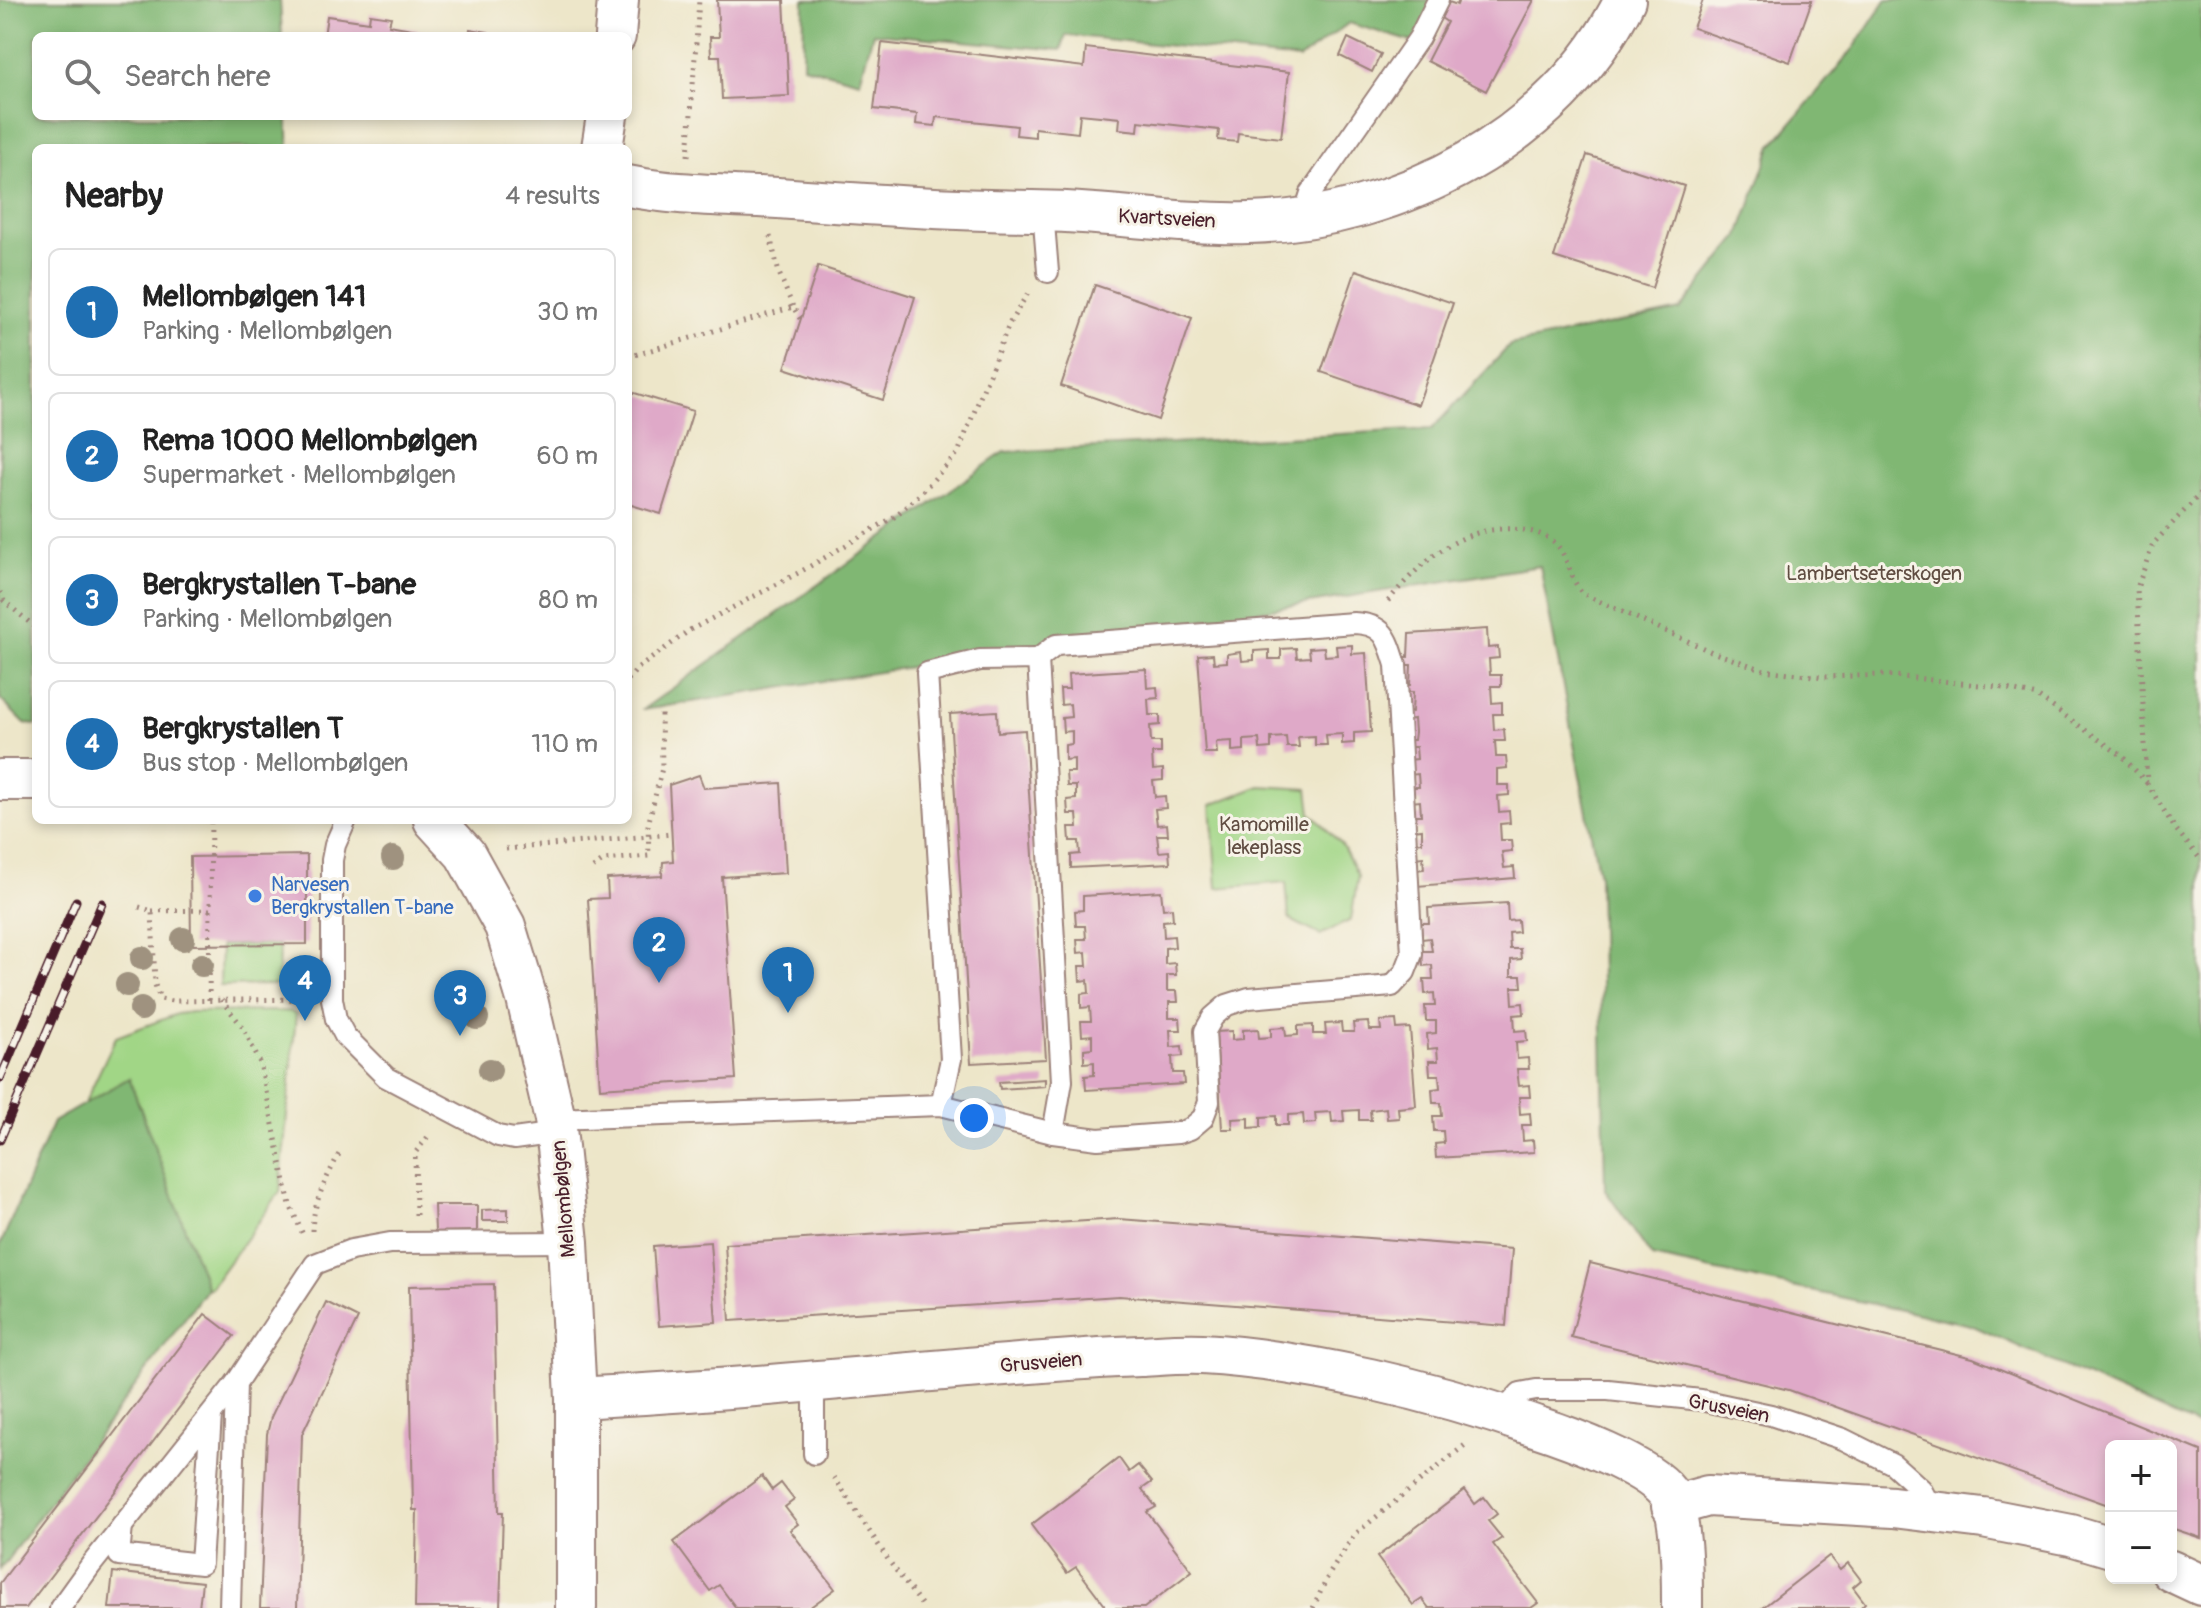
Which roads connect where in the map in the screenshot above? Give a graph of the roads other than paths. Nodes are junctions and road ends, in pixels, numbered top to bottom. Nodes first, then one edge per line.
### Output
1 (618, 0) edge
2 (1438, 0) edge
3 (1625, 0) edge
4 (615, 32) edge
5 (606, 120) edge
6 (603, 144) edge
7 (632, 186) edge
8 (1043, 211) junction
9 (1303, 218) junction
10 (1048, 272) road end
11 (1038, 659) junction
12 (0, 780) edge
13 (32, 780) edge
14 (344, 824) edge
15 (438, 824) edge
16 (941, 1105) junction
17 (556, 1126) junction
18 (1053, 1133) junction
19 (514, 1139) junction
20 (490, 1150) dead end
21 (568, 1242) junction
22 (236, 1383) junction
23 (814, 1383) junction
24 (576, 1398) junction
25 (1499, 1413) junction
26 (211, 1415) junction
27 (814, 1454) road end
28 (1672, 1506) junction
29 (1933, 1512) junction
30 (122, 1526) junction
31 (2105, 1545) edge
32 (2177, 1574) edge
33 (2201, 1585) edge
34 (60, 1608) edge
35 (230, 1608) edge
36 (576, 1608) edge
37 (1682, 1608) edge

1 - 4 street
2 - 9 lane
3 - 9 street, Kvartsveien
5 - 6 street
7 - 8 street, Kvartsveien
8 - 9 street, Kvartsveien
8 - 10 lane
11 - 16 lane
11 - 18 lane
11 - 18 lane
12 - 13 street
14 - 19 lane
15 - 17 street, Mellombølgen
16 - 17 lane
16 - 18 lane
17 - 19 lane
17 - 21 street, Mellombølgen
19 - 20 lane
21 - 22 lane
21 - 24 street, Mellombølgen
22 - 26 lane
22 - 35 lane
23 - 24 street, Grusveien
23 - 25 street, Grusveien
23 - 27 lane
24 - 36 street, Mellombølgen
25 - 28 street, Grusveien
25 - 29 lane, Grusveien
26 - 30 lane
26 - 30 lane
28 - 29 street
28 - 37 street
29 - 31 street
30 - 34 lane
32 - 33 street

